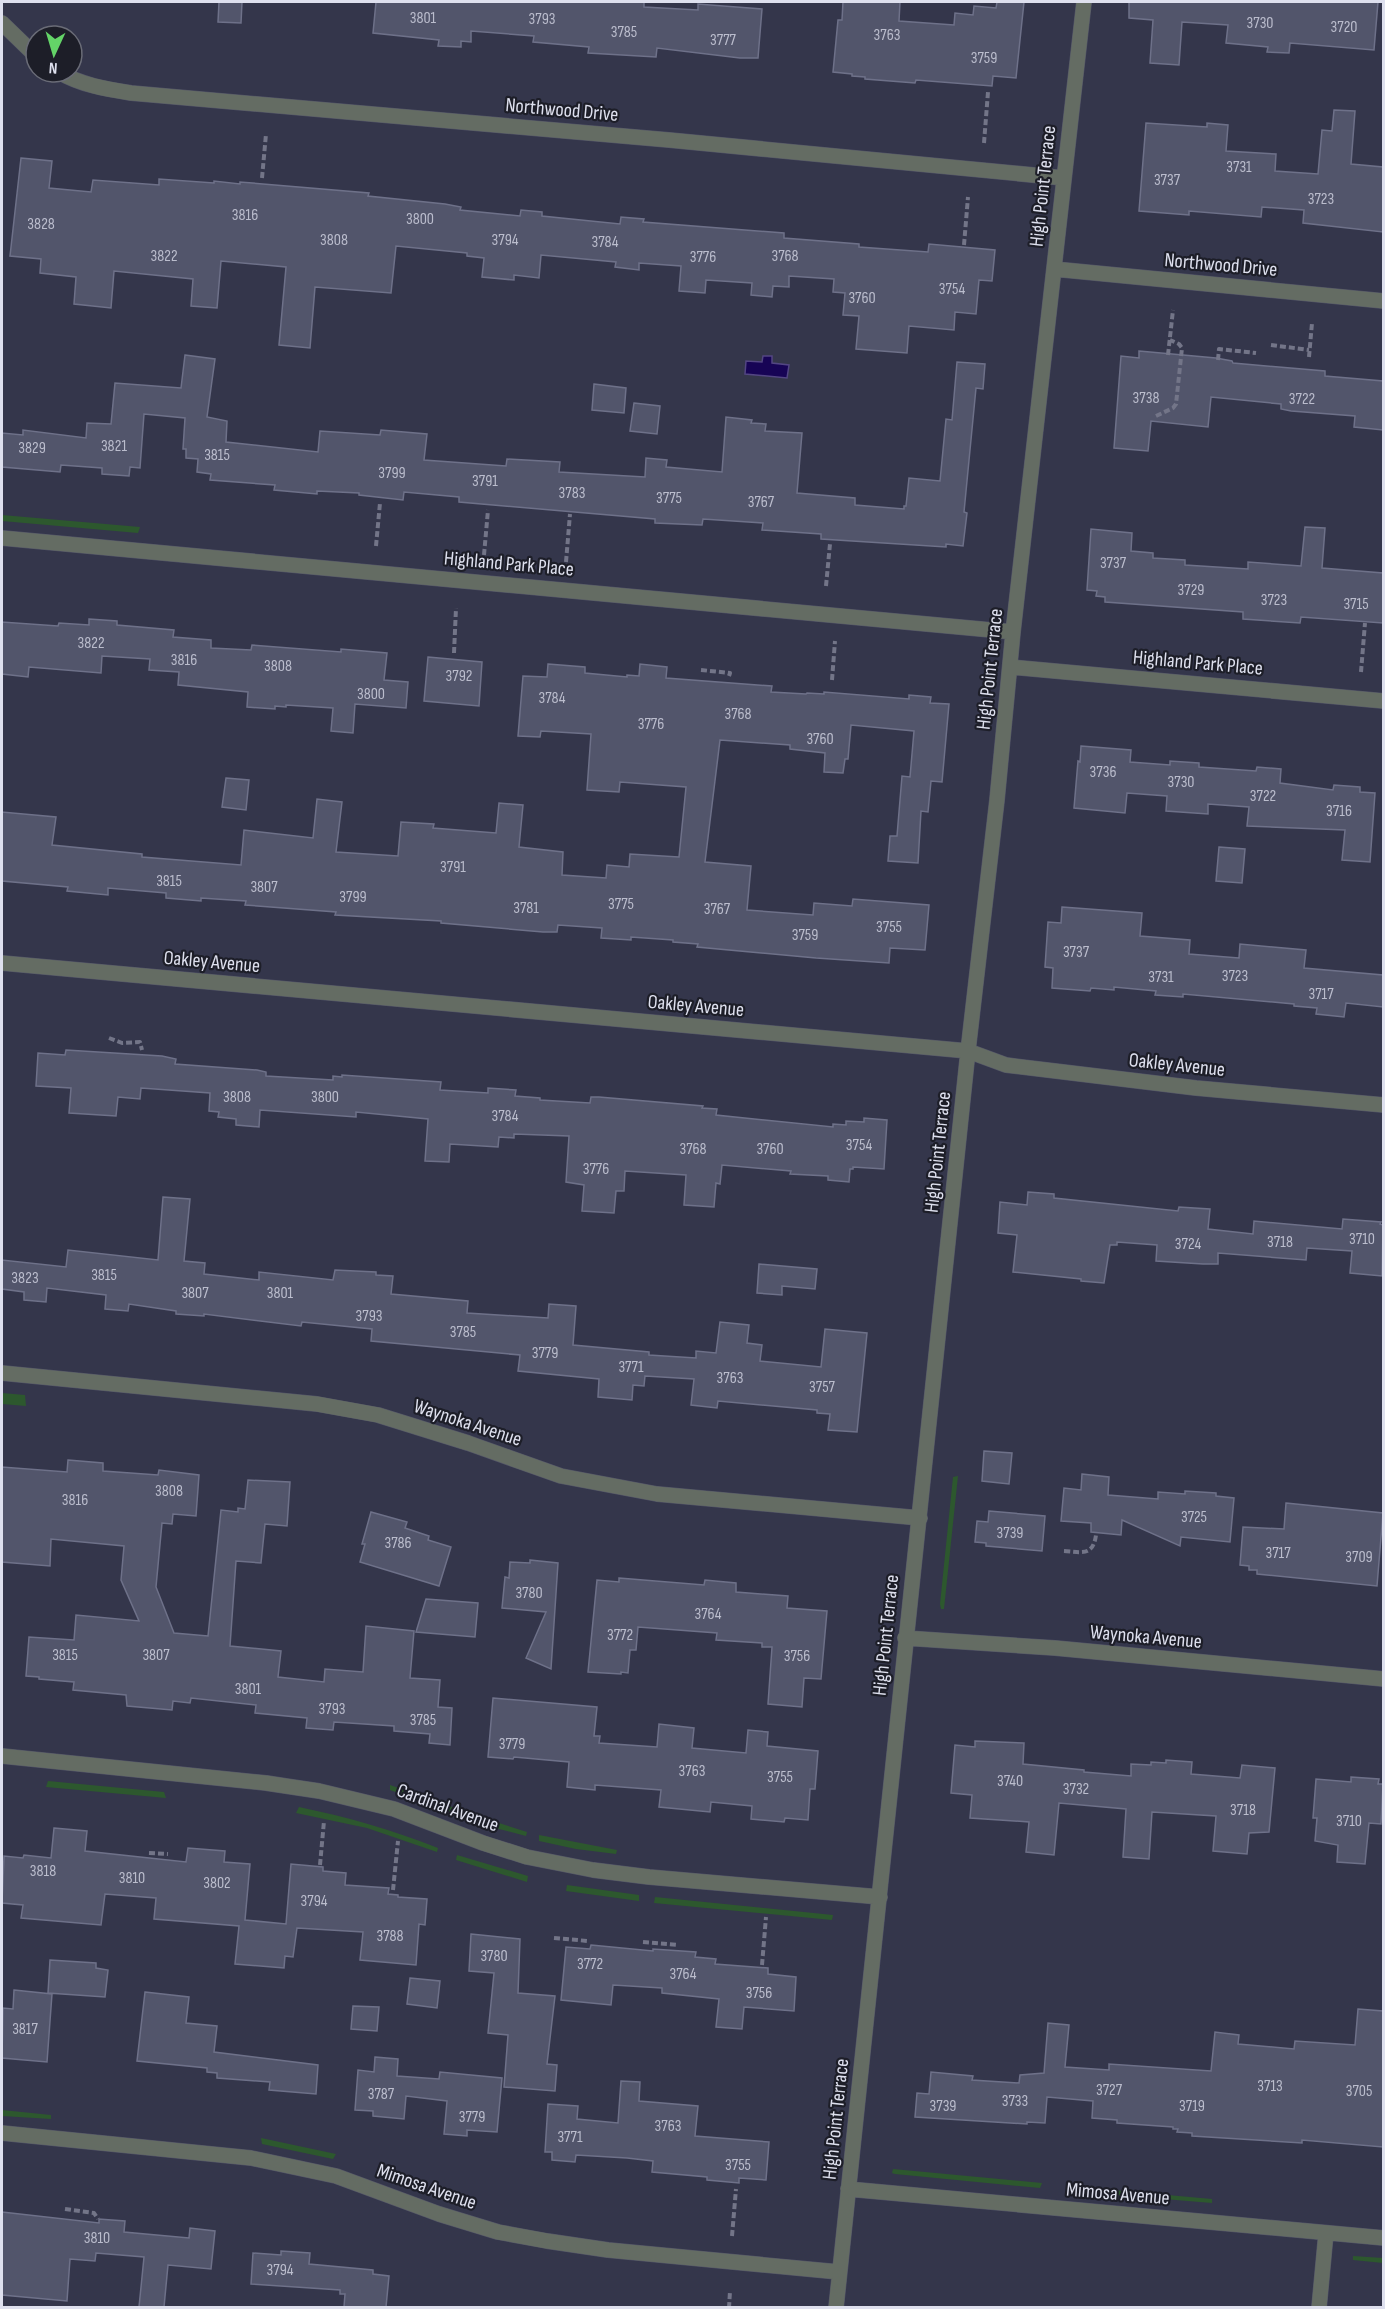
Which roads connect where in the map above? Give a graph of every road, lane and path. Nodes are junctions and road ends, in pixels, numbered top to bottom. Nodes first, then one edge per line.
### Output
1 (1084, 2) edge
2 (2, 23) edge
3 (24, 44) edge
4 (84, 84) edge
5 (988, 92) dead end
6 (266, 134) dead end
7 (984, 143) dead end
8 (262, 178) dead end
9 (1064, 178) junction
10 (968, 197) dead end
11 (963, 245) dead end
12 (1054, 269) junction
13 (1383, 301) edge
14 (1173, 310) dead end
15 (1312, 323) dead end
16 (1170, 340) junction
17 (1271, 345) dead end
18 (1309, 350) junction
19 (1256, 353) dead end
20 (1168, 355) dead end
21 (1309, 357) dead end
22 (1218, 360) dead end
23 (1156, 416) dead end
24 (380, 503) dead end
25 (488, 510) dead end
26 (570, 514) dead end
27 (2, 538) edge
28 (830, 544) dead end
29 (376, 546) dead end
30 (484, 555) dead end
31 (566, 562) dead end
32 (826, 586) dead end
33 (456, 608) dead end
34 (1365, 623) dead end
35 (1013, 632) junction
36 (835, 641) dead end
37 (454, 652) dead end
38 (1010, 667) junction
39 (701, 670) dead end
40 (1361, 672) dead end
41 (729, 676) dead end
42 (832, 680) dead end
43 (1383, 701) edge
44 (2, 963) edge
45 (109, 1038) dead end
46 (142, 1050) dead end
47 (968, 1051) junction
48 (1383, 1105) edge
49 (2, 1373) edge
50 (920, 1518) junction
51 (1096, 1535) dead end
52 (1064, 1551) dead end
53 (905, 1638) junction
54 (1383, 1679) edge
55 (2, 1756) edge
56 (324, 1821) dead end
57 (398, 1841) dead end
58 (149, 1853) dead end
59 (168, 1854) dead end
60 (320, 1865) dead end
61 (393, 1890) dead end
62 (880, 1897) junction
63 (766, 1917) dead end
64 (554, 1938) dead end
65 (588, 1941) dead end
66 (643, 1942) dead end
67 (678, 1945) dead end
68 (762, 1965) dead end
69 (2, 2133) edge
70 (736, 2189) dead end
71 (848, 2189) junction
72 (65, 2209) dead end
73 (98, 2218) dead end
74 (1326, 2233) junction
75 (732, 2236) dead end
76 (1383, 2238) edge
77 (839, 2272) junction
78 (730, 2291) dead end
79 (729, 2307) edge
80 (836, 2307) edge
81 (1318, 2307) edge

1 - 9 street, High Point Terrace
2 - 3 street
4 - 9 street, Northwood Drive
5 - 7 path
6 - 8 path
9 - 12 street, High Point Terrace
10 - 11 path
12 - 13 street, Northwood Drive
12 - 35 street, High Point Terrace
14 - 16 path
15 - 18 path
16 - 20 path
16 - 23 path
17 - 18 path
18 - 21 path
19 - 22 path
24 - 29 path
25 - 30 path
26 - 31 path
27 - 35 street, Highland Park Place
28 - 32 path
33 - 37 path
34 - 40 path
35 - 38 street, High Point Terrace
36 - 42 path
38 - 43 street, Highland Park Place
38 - 47 street, High Point Terrace
39 - 41 path
44 - 47 street, Oakley Avenue
45 - 46 path
47 - 48 street, Oakley Avenue
47 - 50 street, High Point Terrace
49 - 50 street, Waynoka Avenue
50 - 53 street, High Point Terrace
51 - 52 path
53 - 54 street, Waynoka Avenue
53 - 62 street, High Point Terrace
55 - 62 street, Cardinal Avenue
56 - 60 path
57 - 61 path
58 - 59 path
62 - 71 street, High Point Terrace
63 - 68 path
64 - 65 path
66 - 67 path
69 - 77 street, Mimosa Avenue
70 - 75 path
71 - 74 street, Mimosa Avenue
71 - 77 street, High Point Terrace
72 - 73 path
74 - 76 street, Mimosa Avenue
74 - 81 street
77 - 80 street, High Point Terrace
78 - 79 path

